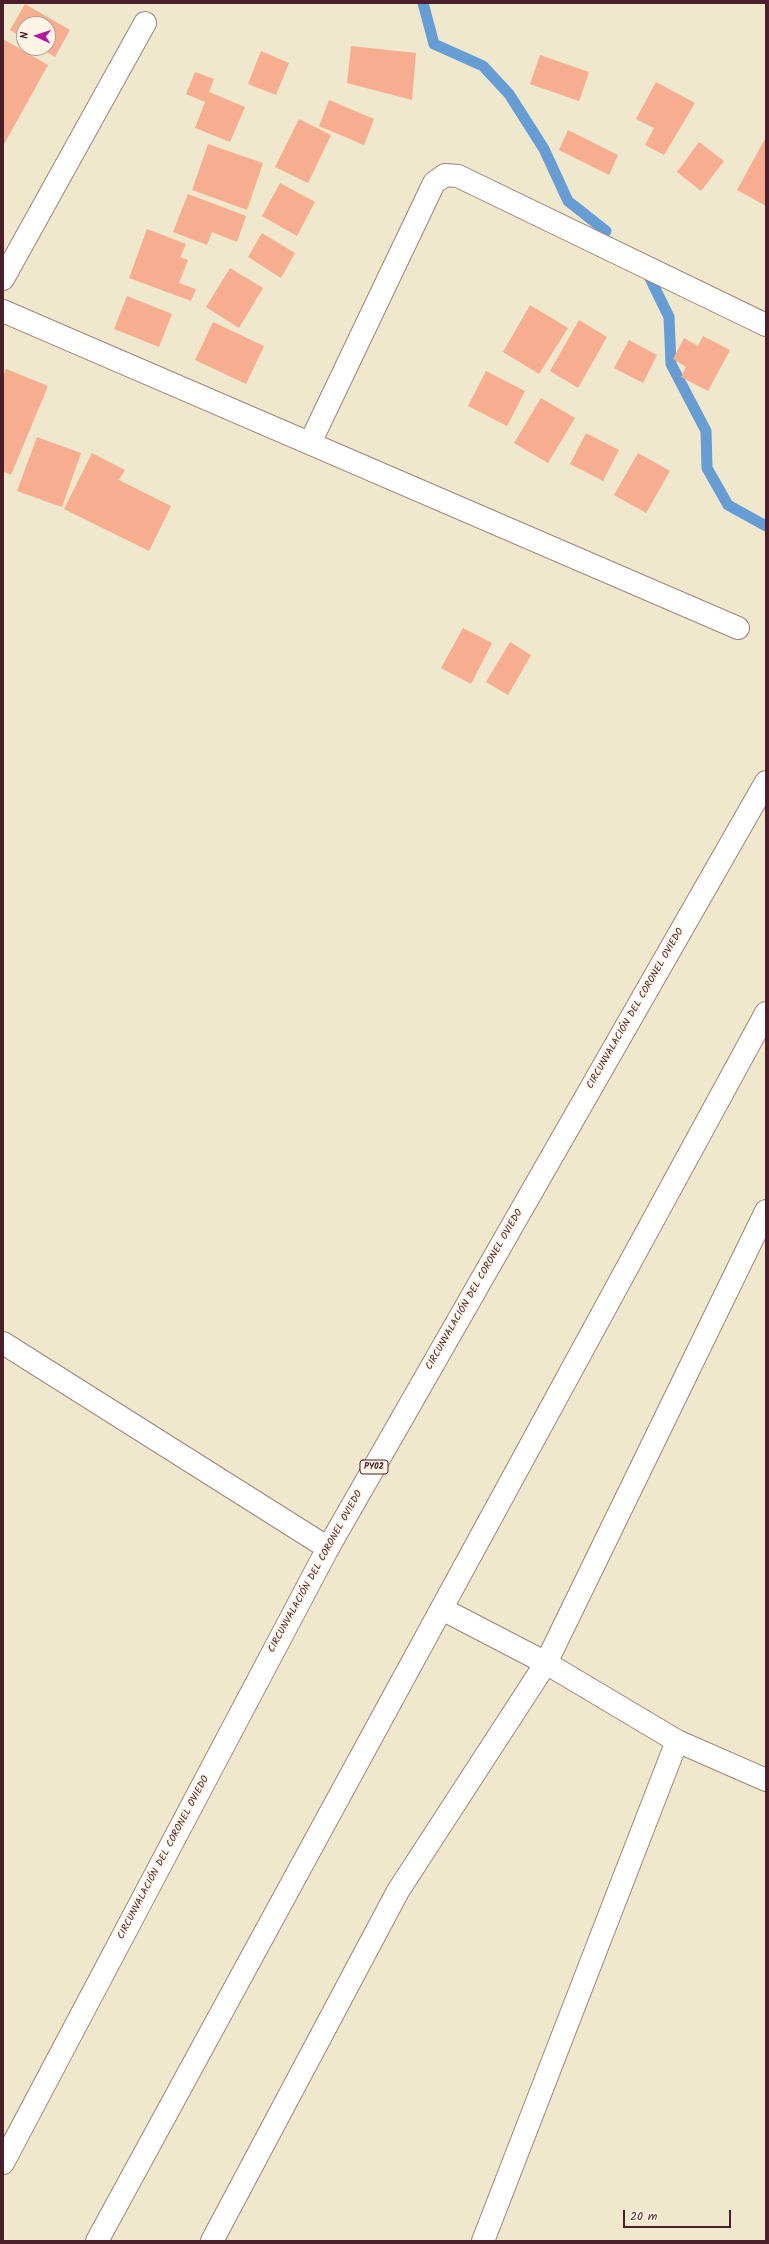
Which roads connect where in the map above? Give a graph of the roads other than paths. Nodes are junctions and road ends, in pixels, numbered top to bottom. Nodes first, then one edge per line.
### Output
1 (145, 23) dead end
2 (3, 279) edge
3 (3, 311) edge
4 (766, 325) edge
5 (310, 443) junction
6 (738, 628) dead end
7 (766, 782) edge
8 (766, 1014) edge
9 (766, 1211) edge
10 (3, 1343) edge
11 (328, 1548) junction
12 (442, 1609) junction
13 (546, 1663) junction
14 (677, 1741) junction
15 (766, 1780) edge
16 (3, 2163) edge
17 (97, 2241) edge
18 (212, 2241) edge
19 (483, 2241) edge

1 - 2 main road
3 - 5 main road
4 - 5 main road
5 - 6 main road
7 - 11 main road, CIRCUNVALACIÓN DEL CORONEL OVIEDO / PY02
8 - 12 main road
9 - 13 main road
10 - 11 main road
11 - 16 main road, CIRCUNVALACIÓN DEL CORONEL OVIEDO / PY02
12 - 13 main road
12 - 17 main road
13 - 14 main road
13 - 18 main road
14 - 15 main road
14 - 19 main road

